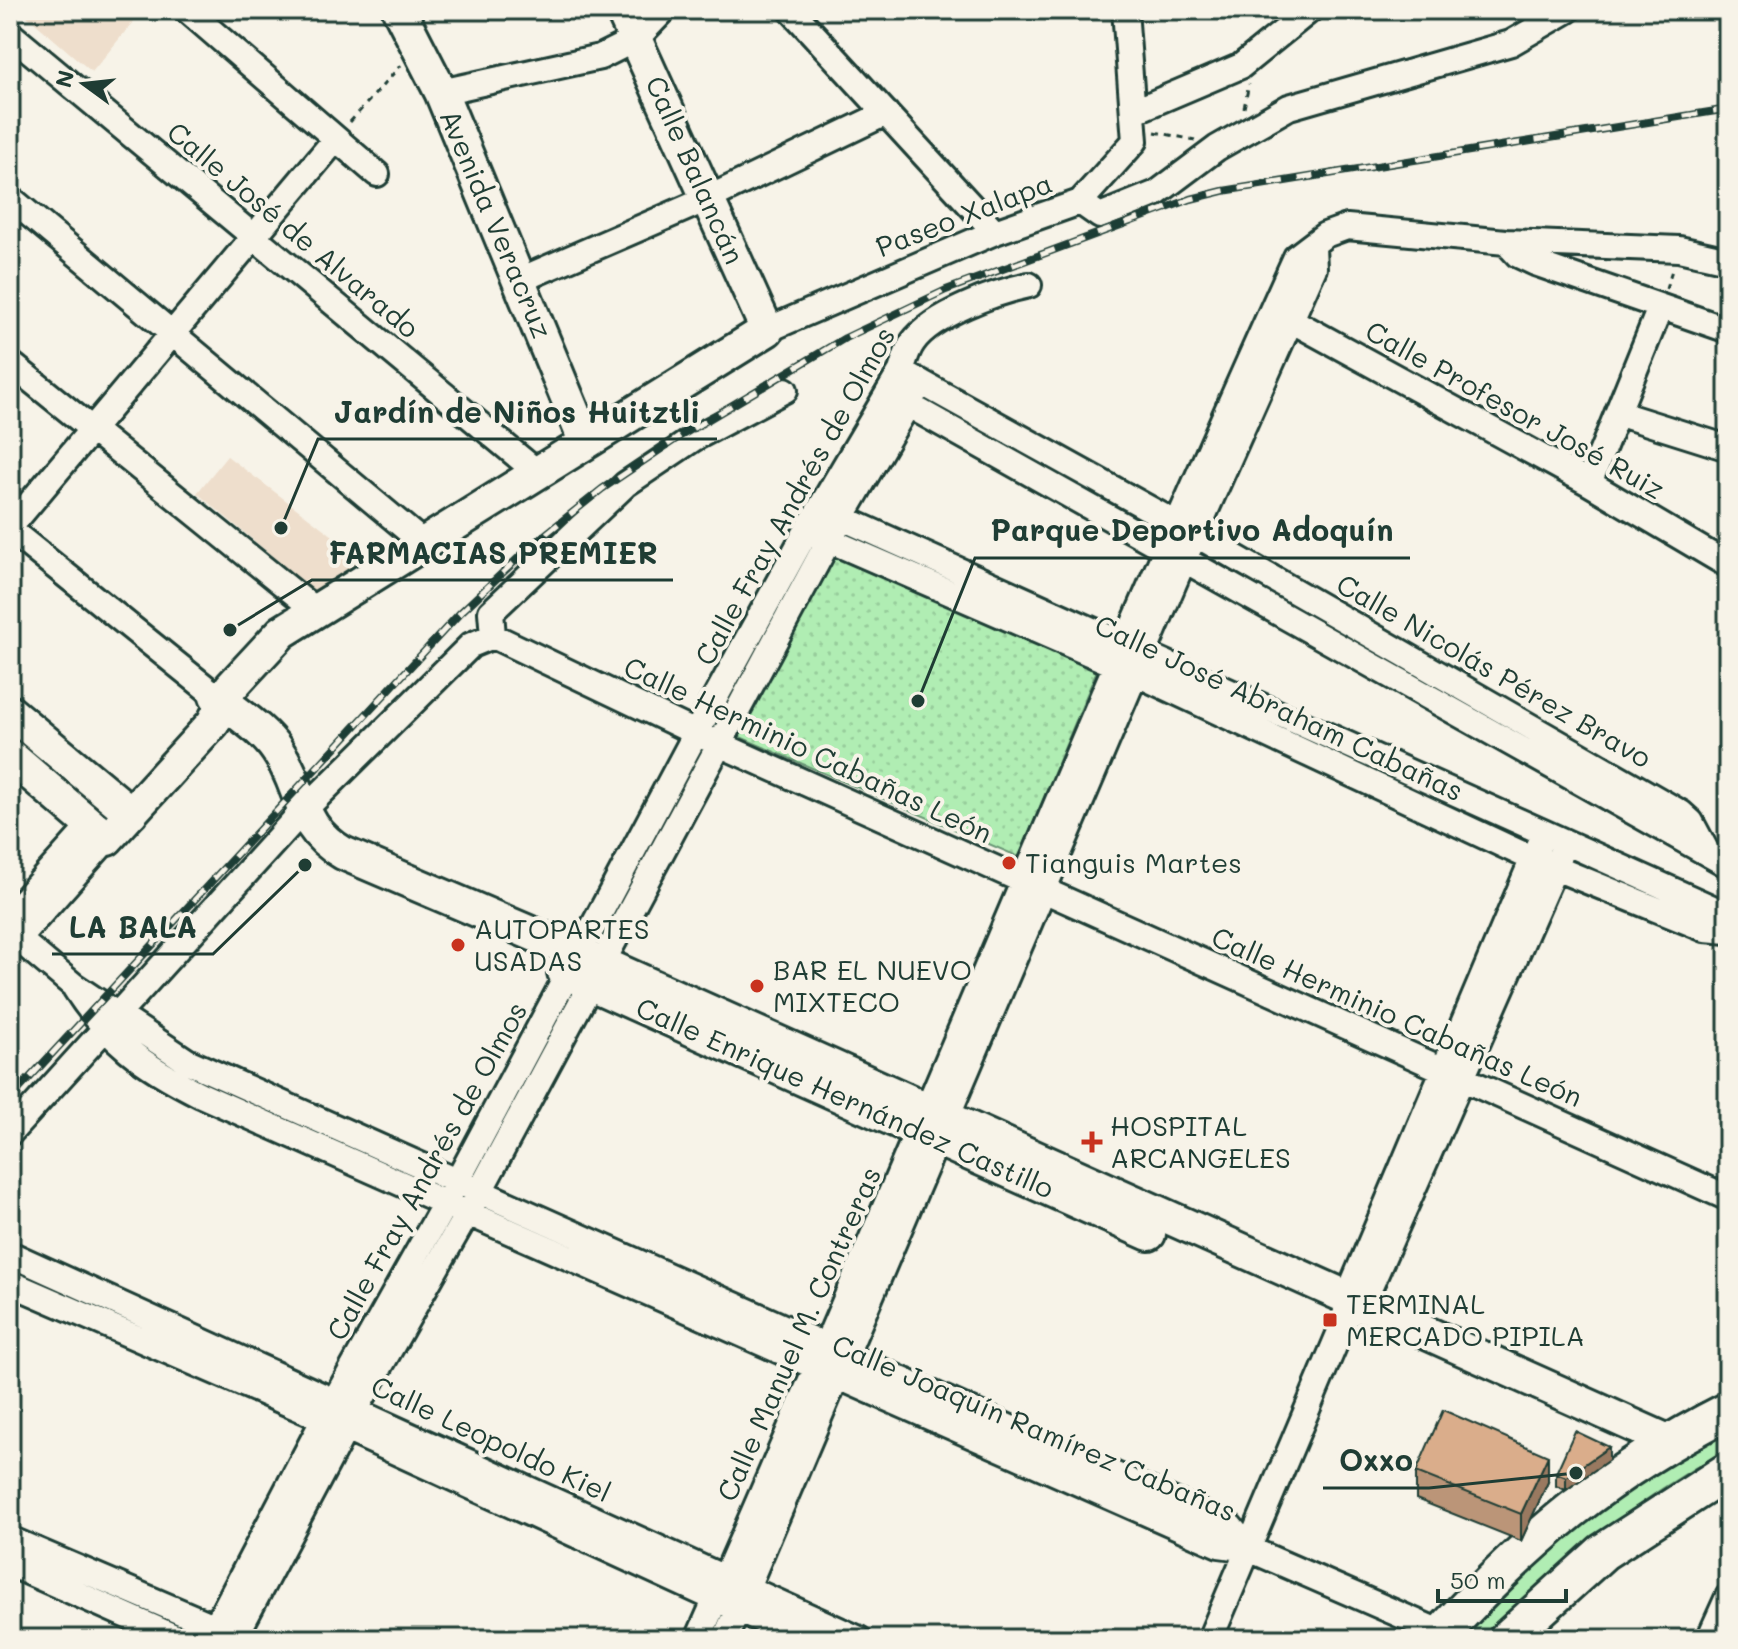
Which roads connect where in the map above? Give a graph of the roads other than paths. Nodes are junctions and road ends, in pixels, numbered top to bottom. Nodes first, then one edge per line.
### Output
1 (187, 10) edge
2 (399, 10) edge
3 (622, 10) edge
4 (664, 10) edge
5 (791, 10) edge
6 (1125, 10) edge
7 (1310, 10) edge
8 (1568, 10) edge
9 (10, 34) edge
10 (636, 39) junction
11 (441, 92) junction
12 (886, 113) junction
13 (1141, 121) junction
14 (335, 140) junction
15 (377, 174) dead end
16 (10, 198) edge
17 (707, 199) junction
18 (1080, 202) junction
19 (995, 232) junction
20 (252, 235) junction
21 (1506, 242) junction
22 (1728, 260) edge
23 (520, 280) junction
24 (1029, 285) dead end
25 (1660, 308) junction
26 (1282, 315) junction
27 (767, 330) junction
28 (1728, 330) edge
29 (170, 333) junction
30 (10, 363) edge
31 (911, 377) junction
32 (785, 390) dead end
33 (898, 399) junction
34 (1620, 414) junction
35 (90, 430) junction
36 (585, 441) junction
37 (1728, 448) edge
38 (538, 473) junction
39 (1589, 483) junction
40 (830, 513) junction
41 (10, 528) edge
42 (1185, 529) junction
43 (818, 535) junction
44 (422, 542) junction
45 (1174, 552) junction
46 (1728, 565) edge
47 (315, 610) junction
48 (493, 636) junction
49 (1131, 659) junction
50 (224, 695) junction
51 (10, 712) edge
52 (696, 733) junction
53 (719, 744) junction
54 (10, 756) edge
55 (123, 806) junction
56 (300, 813) junction
57 (99, 832) junction
58 (1554, 840) junction
59 (1707, 852) junction
60 (1544, 864) junction
61 (1728, 865) edge
62 (1035, 887) junction
63 (10, 915) edge
64 (1728, 915) edge
65 (1728, 931) edge
66 (13, 940) edge
67 (585, 969) junction
68 (112, 1023) junction
69 (1452, 1075) junction
70 (283, 1102) junction
71 (271, 1126) junction
72 (934, 1126) junction
73 (10, 1133) edge
74 (469, 1185) junction
75 (1728, 1198) edge
76 (444, 1205) junction
77 (466, 1215) junction
78 (610, 1248) junction
79 (10, 1254) edge
80 (599, 1273) junction
81 (10, 1283) edge
82 (691, 1283) junction
83 (680, 1308) junction
84 (1351, 1308) junction
85 (838, 1348) junction
86 (828, 1373) junction
87 (1728, 1411) edge
88 (978, 1412) junction
89 (340, 1414) junction
90 (967, 1434) junction
91 (1658, 1448) junction
92 (1726, 1474) edge
93 (1104, 1482) junction
94 (10, 1539) edge
95 (1249, 1549) junction
96 (10, 1564) edge
97 (731, 1595) junction
98 (1728, 1597) edge
99 (227, 1636) edge
100 (1439, 1636) edge
101 (179, 1639) edge
102 (698, 1639) edge
103 (725, 1639) edge
104 (803, 1639) edge
105 (859, 1639) edge
106 (1210, 1639) edge
107 (1507, 1639) edge
108 (1709, 1639) edge

1 - 14 street
2 - 11 main road, Avenida Veracruz
3 - 10 main road, Calle Balancán
4 - 10 street
5 - 12 street
6 - 13 street, Paseo Xalapa
7 - 13 street
8 - 18 street
9 - 20 street, Calle José de Alvarado
10 - 11 street
10 - 17 main road, Calle Balancán
11 - 23 main road, Avenida Veracruz
12 - 17 street
12 - 19 street
13 - 18 street, Paseo Xalapa
14 - 15 street
14 - 20 street
16 - 29 street
17 - 23 street
17 - 27 main road, Calle Balancán
18 - 19 street, Paseo Xalapa
19 - 27 street, Paseo Xalapa
20 - 29 street
20 - 38 street, Calle José de Alvarado
21 - 22 street, Calle Manuel M. Contreras
21 - 25 street
21 - 26 street, Calle Manuel M. Contreras
23 - 36 main road, Avenida Veracruz
24 - 31 street, Calle Fray Andrés de Olmos
25 - 28 street
25 - 34 street
26 - 39 street, Calle Profesor José Ruiz
26 - 42 street, Calle Manuel M. Contreras
27 - 36 main road
29 - 35 street
29 - 44 street
30 - 35 street
31 - 33 street, Calle Fray Andrés de Olmos
31 - 42 street, Calle Nicolás Pérez Bravo
32 - 48 street
33 - 40 street, Calle Fray Andrés de Olmos
33 - 45 street, Calle Nicolás Pérez Bravo
34 - 37 street
34 - 39 street
35 - 41 street
35 - 47 street
36 - 38 main road
38 - 44 main road
39 - 46 street, Calle Profesor José Ruiz
40 - 43 street, Calle Fray Andrés de Olmos
40 - 49 street, Calle José Abraham Cabañas
41 - 50 street
42 - 45 street, Calle Manuel M. Contreras
42 - 59 street, Calle Nicolás Pérez Bravo
43 - 49 street, Calle José Abraham Cabañas
43 - 52 street, Calle Fray Andrés de Olmos
43 - 53 street, Calle Fray Andrés de Olmos
44 - 47 main road
45 - 49 street, Calle Manuel M. Contreras
45 - 59 street, Calle Nicolás Pérez Bravo
47 - 50 main road
48 - 52 street, Calle Herminio Cabañas León
48 - 56 street
49 - 58 street, Calle José Abraham Cabañas
49 - 60 street, Calle José Abraham Cabañas
49 - 62 street, Calle Manuel M. Contreras
50 - 55 main road
50 - 56 main road, Calle Enrique Hernández Castillo
51 - 55 main road
52 - 53 street, Calle Herminio Cabañas León
52 - 67 street, Calle Fray Andrés de Olmos
53 - 62 street, Calle Herminio Cabañas León
53 - 67 street, Calle Fray Andrés de Olmos
54 - 57 main road
55 - 57 main road
56 - 67 main road, Calle Enrique Hernández Castillo
56 - 68 street
57 - 63 street
57 - 66 street
58 - 60 street
58 - 64 street, Calle José Abraham Cabañas
59 - 61 street, Calle Nicolás Pérez Bravo
60 - 65 street, Calle José Abraham Cabañas
60 - 69 street
62 - 69 street, Calle Herminio Cabañas León
62 - 72 street, Calle Manuel M. Contreras
66 - 68 street
67 - 72 main road, Calle Enrique Hernández Castillo
67 - 74 street, Calle Fray Andrés de Olmos
68 - 70 street, Calle Joaquín Ramírez Cabañas
68 - 71 street, Calle Joaquín Ramírez Cabañas
68 - 73 street
69 - 75 street, Calle Herminio Cabañas León
69 - 84 street
70 - 71 street
70 - 74 street, Calle Joaquín Ramírez Cabañas
71 - 76 street, Calle Joaquín Ramírez Cabañas
72 - 84 main road, Calle Enrique Hernández Castillo
72 - 85 street, Calle Manuel M. Contreras
74 - 76 street, Calle Fray Andrés de Olmos
74 - 77 street, Calle Fray Andrés de Olmos
74 - 78 street, Calle Joaquín Ramírez Cabañas
76 - 77 street, Calle Joaquín Ramírez Cabañas
76 - 89 street, Calle Fray Andrés de Olmos
77 - 80 street, Calle Joaquín Ramírez Cabañas
77 - 89 street, Calle Fray Andrés de Olmos
78 - 80 street
78 - 82 street, Calle Joaquín Ramírez Cabañas
79 - 89 street, Calle Leopoldo Kiel
80 - 83 street, Calle Joaquín Ramírez Cabañas
81 - 89 street, Calle Leopoldo Kiel
82 - 83 street
82 - 85 street, Calle Joaquín Ramírez Cabañas
83 - 86 street, Calle Joaquín Ramírez Cabañas
84 - 91 main road, Calle Enrique Hernández Castillo
84 - 95 street
85 - 86 street, Calle Manuel M. Contreras
85 - 88 street, Calle Joaquín Ramírez Cabañas
86 - 90 street, Calle Joaquín Ramírez Cabañas
86 - 97 street, Calle Manuel M. Contreras
87 - 91 highway
88 - 90 street
88 - 93 street, Calle Joaquín Ramírez Cabañas
89 - 97 street, Calle Leopoldo Kiel
89 - 99 street, Calle Fray Andrés de Olmos
90 - 93 street, Calle Joaquín Ramírez Cabañas
91 - 100 highway
92 - 107 highway
93 - 95 street, Calle Joaquín Ramírez Cabañas
94 - 99 street
95 - 100 street, Calle Joaquín Ramírez Cabañas
95 - 106 street
96 - 101 street
97 - 102 street, Calle Manuel M. Contreras
97 - 103 street, Calle Manuel M. Contreras
97 - 104 street, Calle Leopoldo Kiel
97 - 105 street, Calle Leopoldo Kiel
98 - 108 street

